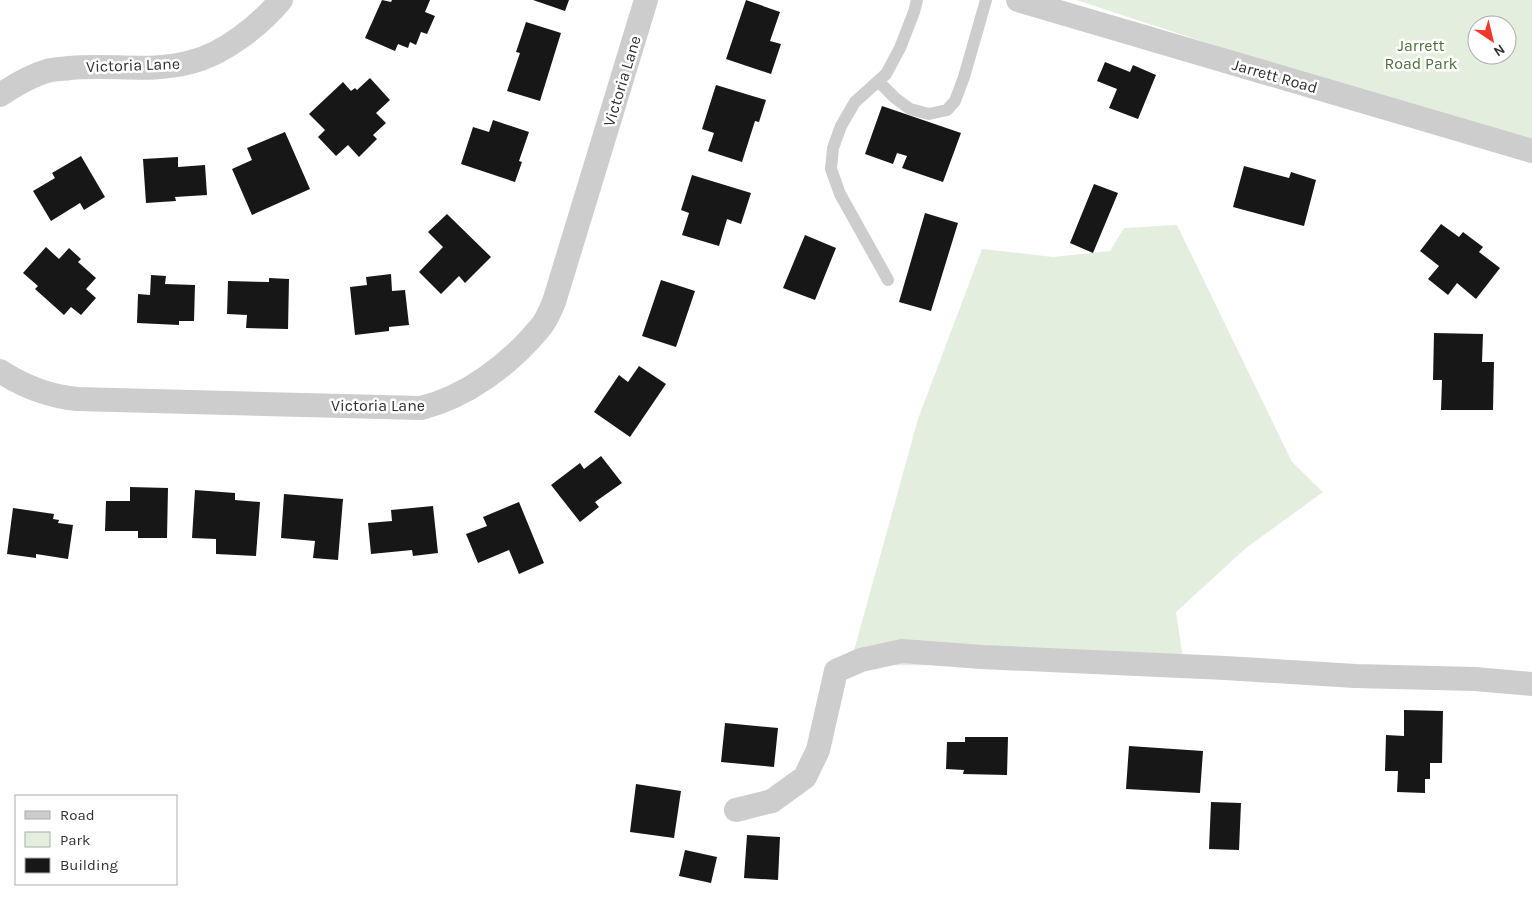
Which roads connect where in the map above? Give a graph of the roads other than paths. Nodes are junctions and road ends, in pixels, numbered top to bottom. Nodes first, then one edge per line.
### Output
1 (281, 0) edge
2 (646, 0) edge
3 (917, 0) edge
4 (986, 0) edge
5 (1018, 0) edge
6 (878, 81) junction
7 (0, 95) edge
8 (1532, 151) edge
9 (888, 280) dead end
10 (0, 371) edge
11 (1532, 684) edge
12 (736, 810) dead end

1 - 7 street, Victoria Lane
2 - 10 street, Victoria Lane
3 - 6 lane
4 - 6 lane
5 - 8 street, Jarrett Road
6 - 9 lane
11 - 12 street

